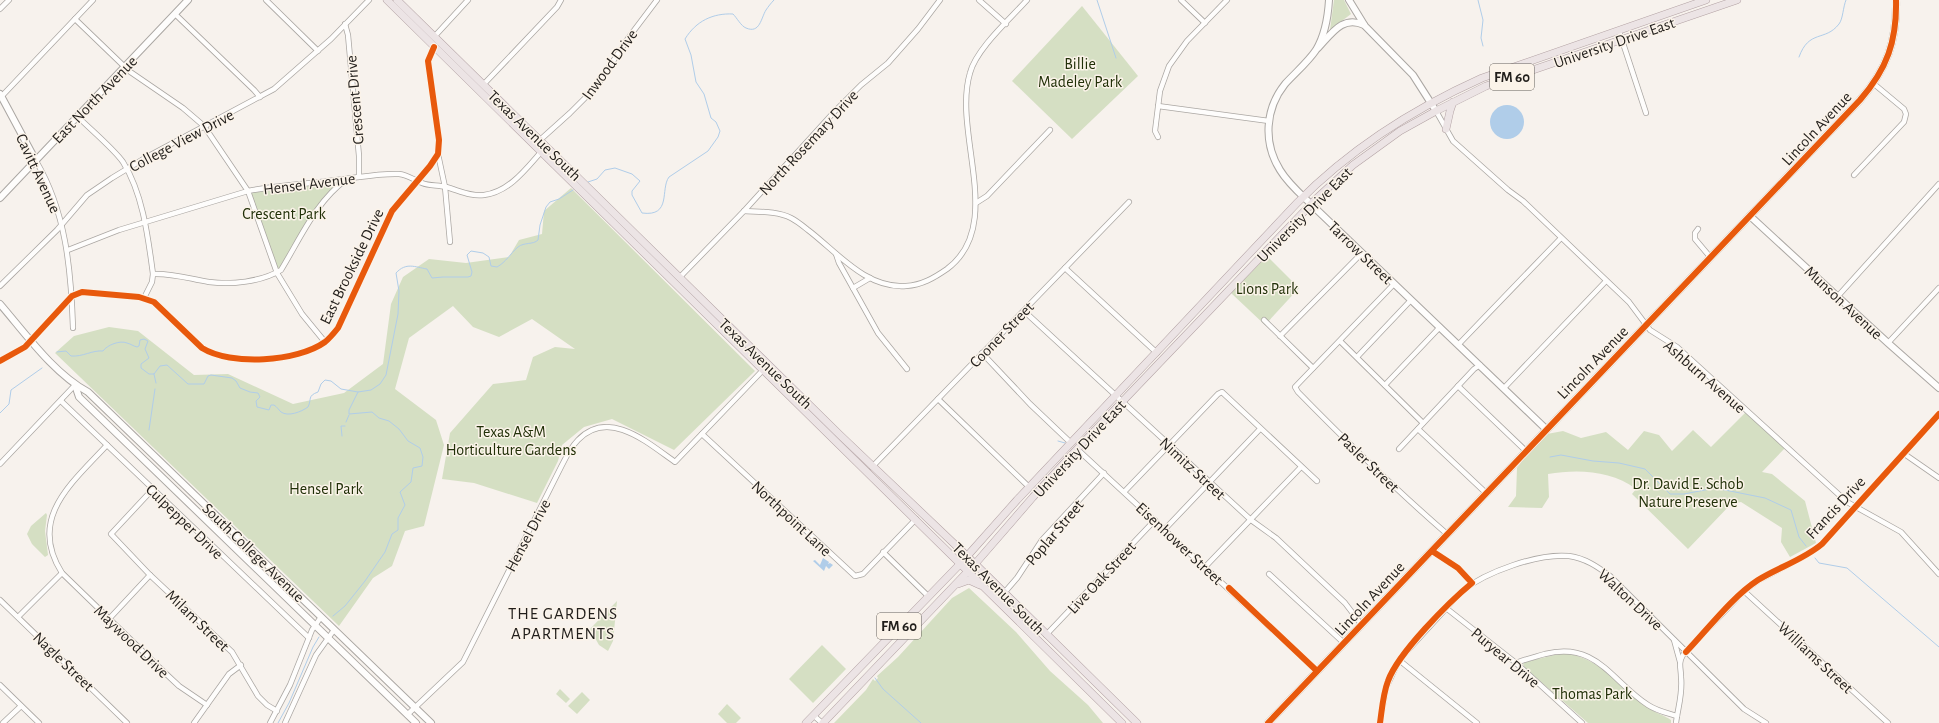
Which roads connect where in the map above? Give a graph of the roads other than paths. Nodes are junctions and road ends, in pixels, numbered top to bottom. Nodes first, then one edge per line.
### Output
1 (9, 0) edge
2 (93, 0) edge
3 (188, 0) edge
4 (266, 0) edge
5 (369, 0) edge
6 (387, 0) edge
7 (397, 0) edge
8 (468, 0) edge
9 (561, 0) edge
10 (658, 0) edge
11 (940, 0) edge
12 (979, 0) edge
13 (1027, 0) edge
14 (1181, 0) edge
15 (1227, 0) edge
16 (1330, 0) edge
17 (1349, 0) edge
18 (1706, 0) edge
19 (1736, 0) edge
20 (1896, 0) edge
21 (0, 9) edge
22 (398, 11) junction
23 (175, 14) junction
24 (75, 19) junction
25 (1206, 23) junction
26 (346, 24) junction
27 (1006, 24) junction
28 (1365, 26) junction
29 (1619, 30) junction
30 (434, 36) junction
31 (1621, 39) junction
32 (434, 46) junction
33 (1316, 50) junction
34 (318, 51) junction
35 (1543, 57) junction
36 (124, 67) junction
37 (1535, 69) junction
38 (1874, 84) junction
39 (484, 85) junction
40 (1, 95) edge
41 (260, 97) junction
42 (1431, 102) junction
43 (1454, 102) junction
44 (1158, 106) junction
45 (498, 110) junction
46 (1436, 111) junction
47 (1646, 113) dead end
48 (77, 116) junction
49 (1269, 121) junction
50 (204, 126) junction
51 (1446, 129) junction
52 (1050, 130) dead end
53 (1158, 137) dead end
54 (540, 140) junction
55 (541, 152) junction
56 (438, 154) junction
57 (36, 161) junction
58 (126, 169) junction
59 (1854, 175) dead end
60 (359, 176) junction
61 (349, 178) junction
62 (416, 180) junction
63 (581, 181) junction
64 (1939, 184) edge
65 (445, 187) junction
66 (248, 191) junction
67 (1303, 196) junction
68 (0, 198) edge
69 (1129, 202) dead end
70 (976, 203) junction
71 (1311, 204) junction
72 (744, 211) junction
73 (1750, 216) junction
74 (145, 222) junction
75 (62, 224) junction
76 (1698, 229) dead end
77 (1561, 238) junction
78 (450, 242) dead end
79 (68, 250) junction
80 (1362, 253) junction
81 (836, 254) junction
82 (1247, 258) junction
83 (1711, 258) junction
84 (1065, 268) junction
85 (277, 273) junction
86 (153, 274) junction
87 (1241, 277) junction
88 (870, 278) junction
89 (677, 280) junction
90 (1606, 280) junction
91 (1394, 284) junction
92 (0, 286) edge
93 (853, 288) junction
94 (1939, 288) edge
95 (72, 296) junction
96 (1838, 296) junction
97 (144, 298) junction
98 (1411, 300) junction
99 (0, 304) edge
100 (1202, 305) junction
101 (1024, 311) junction
102 (1264, 320) dead end
103 (1646, 325) junction
104 (1440, 327) junction
105 (73, 328) dead end
106 (1193, 328) junction
107 (1175, 333) junction
108 (1280, 336) junction
109 (31, 340) junction
110 (1340, 341) junction
111 (325, 342) junction
112 (1888, 343) junction
113 (1458, 345) junction
114 (982, 353) junction
115 (1157, 353) junction
116 (1169, 353) junction
117 (1357, 357) junction
118 (0, 361) edge
119 (1480, 365) junction
120 (1313, 368) junction
121 (907, 369) dead end
122 (763, 370) junction
123 (75, 385) junction
124 (1385, 385) junction
125 (1458, 386) junction
126 (1504, 388) junction
127 (1939, 388) edge
128 (800, 396) junction
129 (1116, 396) junction
130 (938, 399) junction
131 (61, 401) junction
132 (1122, 402) junction
133 (1939, 414) edge
134 (1423, 422) junction
135 (1418, 428) junction
136 (1260, 429) junction
137 (1546, 429) junction
138 (702, 434) junction
139 (1071, 443) junction
140 (108, 446) junction
141 (1169, 446) junction
142 (1078, 449) junction
143 (1399, 449) dead end
144 (1526, 451) junction
145 (1903, 453) junction
146 (0, 464) edge
147 (872, 466) junction
148 (1301, 467) junction
149 (1104, 474) junction
150 (1939, 478) edge
151 (1317, 481) dead end
152 (1210, 483) junction
153 (1029, 488) junction
154 (152, 490) junction
155 (1125, 491) junction
156 (1486, 493) junction
157 (1854, 507) junction
158 (916, 519) junction
159 (1155, 520) junction
160 (1251, 520) junction
161 (223, 522) junction
162 (1165, 529) junction
163 (216, 530) junction
164 (1447, 534) junction
165 (1432, 551) junction
166 (883, 552) junction
167 (967, 556) junction
168 (961, 563) junction
169 (975, 564) junction
170 (1205, 567) junction
171 (968, 571) junction
172 (62, 573) junction
173 (1269, 574) dead end
174 (1939, 574) edge
175 (150, 575) junction
176 (1472, 583) junction
177 (986, 589) junction
178 (950, 590) junction
179 (1744, 591) junction
180 (1004, 592) junction
181 (928, 596) junction
182 (0, 600) edge
183 (1446, 608) junction
184 (18, 617) junction
185 (321, 617) junction
186 (109, 619) junction
187 (1361, 624) junction
188 (315, 625) junction
189 (334, 630) junction
190 (1046, 635) junction
191 (327, 637) junction
192 (309, 638) junction
193 (1673, 639) junction
194 (1344, 643) junction
195 (1686, 652) junction
196 (1399, 660) junction
197 (1680, 662) junction
198 (1516, 663) junction
199 (241, 665) junction
200 (374, 668) junction
201 (1317, 671) junction
202 (367, 675) junction
203 (0, 685) edge
204 (207, 705) junction
205 (21, 706) junction
206 (1120, 706) junction
207 (415, 708) junction
208 (277, 711) junction
209 (1112, 713) junction
210 (407, 715) junction
211 (813, 715) junction
212 (1677, 716) junction
213 (3, 723) edge
214 (38, 723) edge
215 (127, 723) edge
216 (194, 723) edge
217 (270, 723) edge
218 (285, 723) edge
219 (416, 723) edge
220 (431, 723) edge
221 (806, 723) edge
222 (823, 723) edge
223 (1122, 723) edge
224 (1137, 723) edge
225 (1268, 723) edge
226 (1380, 723) edge
227 (1477, 723) edge
228 (1582, 723) edge
229 (1676, 723) edge
230 (1766, 723) edge
231 (1888, 723) edge

1 - 21 street
2 - 24 street
3 - 23 street, East North Avenue
4 - 34 street
5 - 26 street, College View Drive
6 - 22 main road, Texas Avenue South
7 - 30 main road, Texas Avenue South
8 - 30 street
9 - 39 street
10 - 54 street, Inwood Drive
11 - 72 street, North Rosemary Drive
12 - 27 street
13 - 27 street
14 - 25 street
15 - 25 street
16 - 33 street, Tarrow Street
17 - 28 street
18 - 29 main road, University Drive East / FM 60
19 - 31 main road, University Drive East / FM 60
20 - 38 street, Lincoln Avenue
22 - 30 main road
22 - 32 main road, Texas Avenue South
23 - 36 street, East North Avenue
23 - 41 street
24 - 36 street
24 - 40 street
25 - 44 street
26 - 34 street, College View Drive
26 - 60 street, Crescent Drive
27 - 70 street
28 - 33 street
28 - 42 street
29 - 31 street
29 - 35 main road, University Drive East / FM 60
30 - 39 main road, Texas Avenue South
31 - 37 main road, University Drive East / FM 60
31 - 47 street
32 - 45 main road, Texas Avenue South
32 - 56 street
33 - 49 street, Tarrow Street
34 - 41 street, College View Drive
35 - 37 main road
35 - 42 main road, University Drive East / FM 60
36 - 48 street, East North Avenue
36 - 50 street
37 - 43 main road, University Drive East / FM 60
38 - 59 street
38 - 73 street, Lincoln Avenue
39 - 54 main road, Texas Avenue South
40 - 57 street, Cavitt Avenue
41 - 50 street, College View Drive
42 - 46 street
42 - 67 main road, University Drive East / FM 60
43 - 46 main road, University Drive East / FM 60
43 - 51 main road
44 - 49 street
44 - 53 street
45 - 54 main road
45 - 55 main road, Texas Avenue South
46 - 51 street, Ashburn Avenue
46 - 71 main road, University Drive East / FM 60
48 - 57 street, East North Avenue
48 - 58 street
49 - 67 street, Tarrow Street
50 - 58 street, College View Drive
50 - 66 street
51 - 77 street, Ashburn Avenue
52 - 70 street
54 - 63 main road, Texas Avenue South
55 - 63 main road
55 - 65 street, Hensel Avenue
55 - 89 main road, Texas Avenue South
56 - 62 street, East Brookside Drive
56 - 65 street
57 - 68 street, East North Avenue
57 - 75 street, Cavitt Avenue
58 - 74 street
58 - 75 street, College View Drive
60 - 61 street, Hensel Avenue
60 - 62 street, Hensel Avenue
61 - 66 street, Hensel Avenue
61 - 85 street
62 - 65 street, Hensel Avenue
62 - 111 street, East Brookside Drive
63 - 89 main road, Texas Avenue South
64 - 96 street
65 - 78 street
66 - 74 street, Hensel Avenue
66 - 85 street
67 - 71 street, Tarrow Street
67 - 82 main road, University Drive East / FM 60
69 - 84 street, Cooner Street
70 - 88 street
71 - 80 street, Tarrow Street
71 - 87 main road, University Drive East / FM 60
72 - 81 street
72 - 89 street, North Rosemary Drive
73 - 83 street, Lincoln Avenue
73 - 96 street, Munson Avenue
74 - 79 street, Hensel Avenue
74 - 86 street
75 - 79 street, Cavitt Avenue
75 - 92 street, College View Drive
76 - 83 street
77 - 90 street, Ashburn Avenue
77 - 113 street
79 - 95 street, Cavitt Avenue
80 - 91 street, Tarrow Street
80 - 108 street
81 - 88 street
81 - 93 street
82 - 87 main road
82 - 100 main road, University Drive East / FM 60
83 - 103 street, Lincoln Avenue
84 - 101 street, Cooner Street
84 - 115 street
85 - 86 street
85 - 111 street
86 - 97 street
87 - 106 main road, University Drive East / FM 60
88 - 93 street
89 - 122 main road, Texas Avenue South
89 - 128 main road, Texas Avenue South
90 - 103 street, Ashburn Avenue
90 - 126 street
91 - 98 street, Tarrow Street
91 - 110 street
93 - 121 street
94 - 112 street
95 - 97 street, East Brookside Drive
95 - 105 street, Cavitt Avenue
95 - 109 street
96 - 112 street, Munson Avenue
97 - 111 street, East Brookside Drive
98 - 104 street, Tarrow Street
98 - 117 street
99 - 109 street, South College Avenue
100 - 106 main road
100 - 107 main road, University Drive East / FM 60
101 - 114 street, Cooner Street
101 - 129 street, Nimitz Street
102 - 108 street
103 - 137 street, Lincoln Avenue
103 - 157 street, Ashburn Avenue
104 - 113 street, Tarrow Street
104 - 124 street
106 - 116 main road, University Drive East / FM 60
107 - 115 main road, University Drive East / FM 60
107 - 116 main road
108 - 120 street
109 - 118 street
109 - 123 street, South College Avenue
110 - 117 street
110 - 120 street
112 - 127 street, Munson Avenue
113 - 119 street, Tarrow Street
114 - 130 street, Cooner Street
114 - 139 street
115 - 129 main road, University Drive East / FM 60
116 - 132 main road, University Drive East / FM 60
117 - 124 street
119 - 125 street
119 - 126 street, Tarrow Street
120 - 164 street, Pasler Street
122 - 128 main road
122 - 138 street
122 - 158 main road, Texas Avenue South
123 - 131 street
123 - 161 street, South College Avenue
123 - 163 street, South College Avenue
124 - 134 street
125 - 134 street
125 - 144 street
126 - 137 street, Tarrow Street
128 - 147 main road, Texas Avenue South
129 - 132 street, Nimitz Street
129 - 139 main road, University Drive East / FM 60
130 - 147 street, Cooner Street
130 - 153 street
131 - 140 street, Culpepper Drive
131 - 146 street
132 - 141 street, Nimitz Street
132 - 142 main road, University Drive East / FM 60
133 - 145 street, Francis Drive
134 - 135 street
135 - 143 street
135 - 156 street
136 - 141 street
136 - 148 street
136 - 152 street
137 - 144 street, Lincoln Avenue
138 - 166 street, Northpoint Lane
138 - 207 street, Hensel Drive
139 - 153 main road, University Drive East / FM 60
140 - 154 street, Culpepper Drive
140 - 172 street, Maywood Drive
141 - 152 street, Nimitz Street
141 - 155 street
142 - 149 street, Eisenhower Street
142 - 169 main road, University Drive East / FM 60
144 - 156 street, Lincoln Avenue
145 - 150 street
145 - 157 street, Francis Drive
147 - 167 main road, Texas Avenue South
148 - 151 street
148 - 160 street
149 - 155 street, Eisenhower Street
149 - 180 street, Poplar Street
152 - 160 street, Nimitz Street
152 - 162 street
153 - 167 main road, University Drive East / FM 60
154 - 175 street, Milam Street
154 - 192 street, Culpepper Drive
155 - 159 street, Eisenhower Street
156 - 164 street, Lincoln Avenue
157 - 174 street, Ashburn Avenue
157 - 179 street, Francis Drive
158 - 166 street
158 - 168 main road, Texas Avenue South
159 - 162 street, Eisenhower Street
159 - 190 street, Live Oak Street
160 - 170 street
160 - 187 street, Nimitz Street
161 - 163 street
161 - 185 street, South College Avenue
162 - 170 street, Eisenhower Street
163 - 188 street, South College Avenue
164 - 165 street, Lincoln Avenue
165 - 176 street
165 - 187 street, Lincoln Avenue
166 - 181 street
167 - 168 main road, FM 60
167 - 169 main road, Texas Avenue South
168 - 171 main road, Texas Avenue South
168 - 181 main road, FM 60
169 - 171 main road, University Drive East / FM 60
169 - 180 main road, Texas Avenue South
170 - 201 street, Eisenhower Street
171 - 177 main road, Texas Avenue South
171 - 178 main road, FM 60
172 - 184 street
172 - 186 street, Maywood Drive
173 - 194 street
175 - 186 street
175 - 199 street, Milam Street
176 - 183 street, Walton Drive
176 - 193 street, Walton Drive
177 - 178 main road
177 - 209 main road, Texas Avenue South
178 - 222 main road, FM 60
179 - 195 street, Francis Drive
179 - 231 street, Williams Street
180 - 190 main road, Texas Avenue South
181 - 211 main road, FM 60
182 - 184 street, Nagle Street
183 - 196 street, Walton Drive
183 - 198 street, Puryear Drive
184 - 215 street, Nagle Street
185 - 188 street
185 - 189 street, South College Avenue
186 - 204 street, Maywood Drive
187 - 194 street, Lincoln Avenue
188 - 191 street, South College Avenue
188 - 192 street
189 - 191 street
189 - 200 street, South College Avenue
190 - 206 main road, Texas Avenue South
191 - 202 street, South College Avenue
191 - 218 street
192 - 208 street
193 - 195 street, Walton Drive
193 - 197 street
194 - 201 street, Lincoln Avenue
195 - 197 street, Francis Drive
195 - 230 street, Walton Drive
196 - 226 street, Walton Drive
196 - 227 street
197 - 212 street
198 - 212 street
198 - 228 street, Puryear Drive
199 - 204 street
199 - 208 street, Milam Street
200 - 202 street
200 - 207 street, South College Avenue
201 - 225 street, Lincoln Avenue
202 - 210 street, South College Avenue
203 - 205 street
204 - 216 street
205 - 213 street
205 - 214 street
206 - 209 main road
206 - 224 main road, Texas Avenue South
207 - 210 street, Hensel Drive
207 - 220 street, South College Avenue
208 - 217 street
209 - 223 main road, Texas Avenue South
210 - 219 street, South College Avenue
211 - 221 main road, FM 60
211 - 222 street
212 - 229 street

